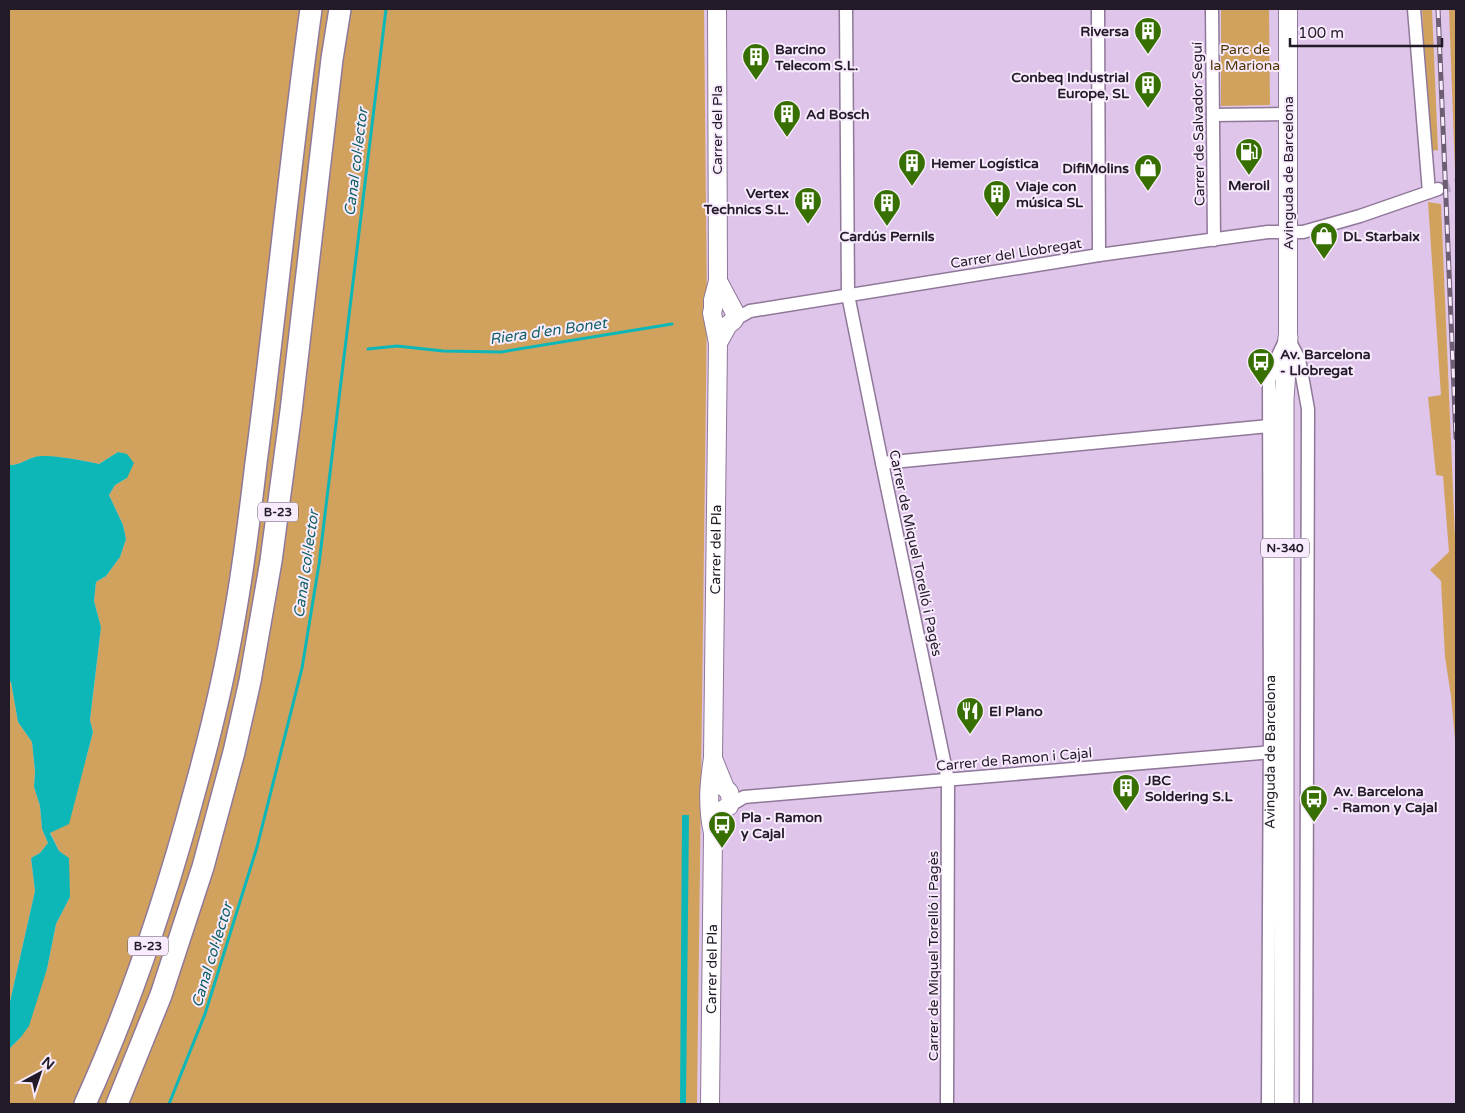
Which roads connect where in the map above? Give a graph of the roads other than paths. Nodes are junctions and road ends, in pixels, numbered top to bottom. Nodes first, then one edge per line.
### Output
1 (311, 9) edge
2 (340, 9) edge
3 (717, 9) edge
4 (846, 9) edge
5 (1098, 9) edge
6 (1212, 9) edge
7 (1288, 9) edge
8 (1414, 9) edge
9 (1288, 114) junction
10 (1213, 115) junction
11 (1288, 232) junction
12 (1214, 240) junction
13 (1099, 255) junction
14 (848, 295) junction
15 (724, 316) junction
16 (1288, 337) junction
17 (1277, 400) junction
18 (1307, 425) junction
19 (1269, 426) junction
20 (882, 463) junction
21 (1277, 755) junction
22 (948, 780) junction
23 (724, 799) junction
24 (97, 1077) junction
25 (80, 1104) edge
26 (84, 1104) edge
27 (117, 1104) edge
28 (710, 1104) edge
29 (947, 1104) edge
30 (1268, 1104) edge
31 (1284, 1104) edge
32 (1306, 1104) edge

1 - 24 highway, B-23
2 - 27 highway, B-23
3 - 15 main road, Carrer del Pla
4 - 14 street, Carrer de Miquel Torelló i Pagès
5 - 13 street
6 - 10 street, Carrer de Salvador Seguí
7 - 9 main road, Avinguda de Barcelona / N-340
8 - 11 street, Carrer del Llobregat
9 - 10 street
9 - 11 main road, Avinguda de Barcelona / N-340
10 - 12 street, Carrer de Salvador Seguí
11 - 12 street, Carrer del Llobregat
11 - 16 main road, Avinguda de Barcelona / N-340
12 - 13 street, Carrer del Llobregat
13 - 14 street, Carrer del Llobregat
14 - 15 street, Carrer del Llobregat
14 - 20 street, Carrer de Miquel Torelló i Pagès
15 - 23 main road, Carrer del Pla
16 - 17 main road, Avinguda de Barcelona / N-340
16 - 18 street, Avinguda de Barcelona
17 - 18 street, Avinguda de Barcelona
17 - 19 street, Avinguda de Barcelona
17 - 21 main road, Avinguda de Barcelona / N-340
18 - 32 street, Avinguda de Barcelona
19 - 20 street
19 - 21 street, Avinguda de Barcelona
20 - 22 street, Carrer de Miquel Torelló i Pagès
21 - 22 street, Carrer de Ramon i Cajal
21 - 30 street, Avinguda de Barcelona
21 - 31 main road, Avinguda de Barcelona / N-340
22 - 23 street, Carrer de Ramon i Cajal
22 - 29 street, Carrer de Miquel Torelló i Pagès
23 - 28 main road, Carrer del Pla
24 - 25 highway
24 - 26 highway, B-23

